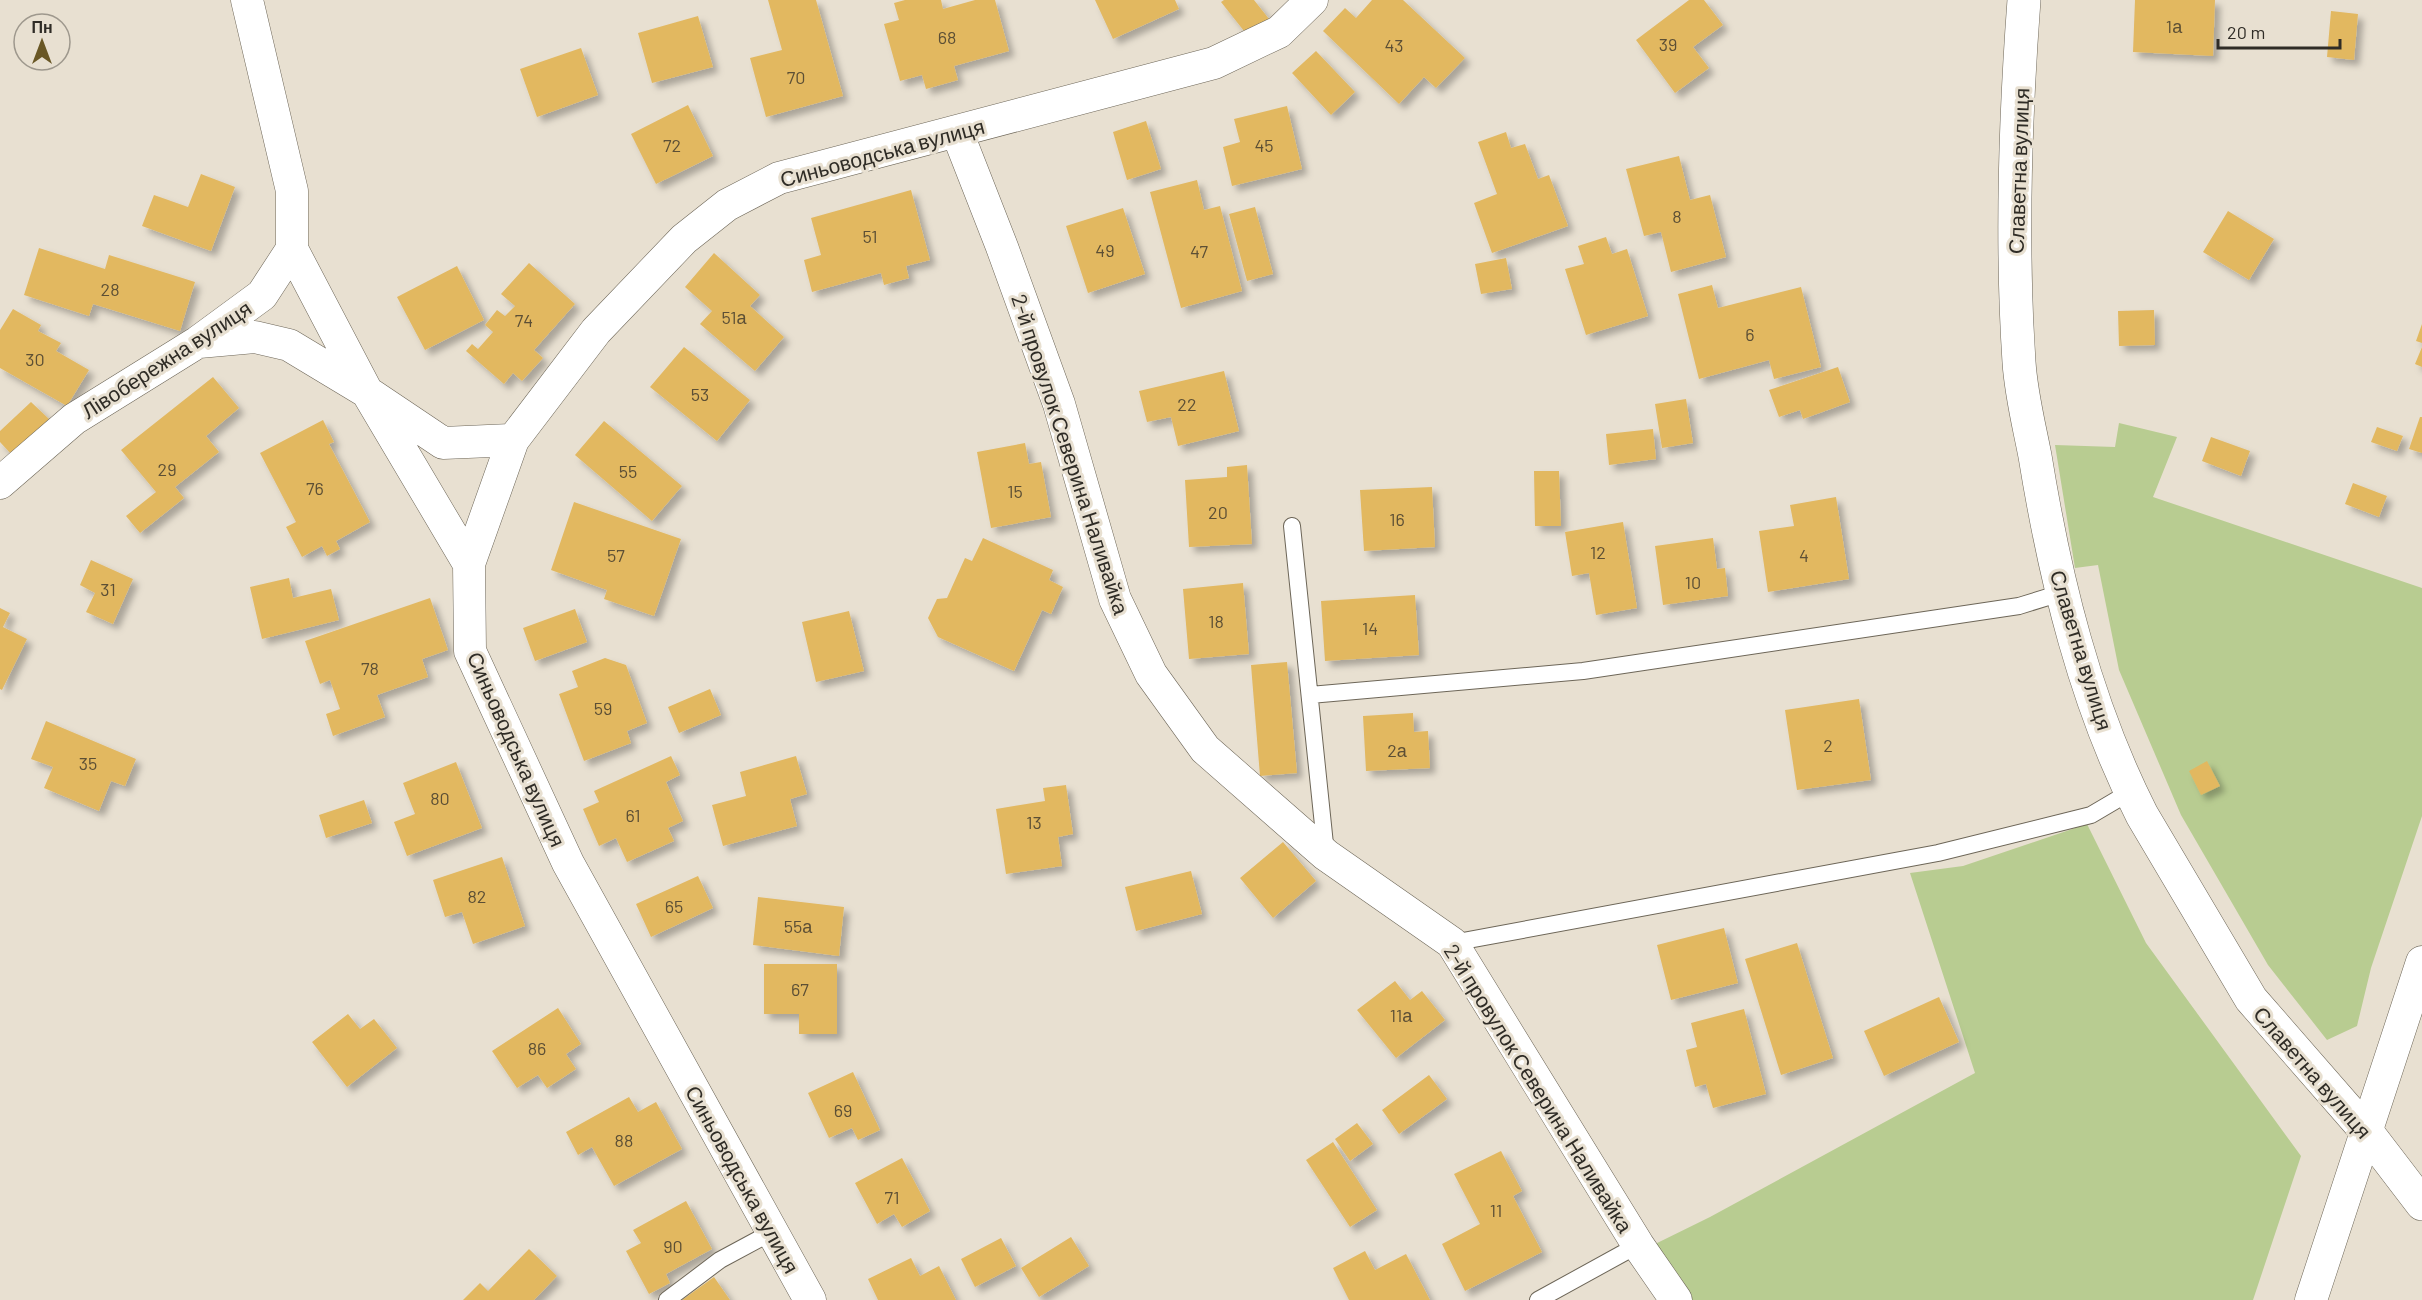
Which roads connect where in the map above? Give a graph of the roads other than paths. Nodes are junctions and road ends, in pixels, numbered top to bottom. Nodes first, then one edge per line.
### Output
1 (247, 0) edge
2 (1312, 0) edge
3 (2024, 0) edge
4 (957, 132) junction
5 (292, 249) junction
6 (198, 342) junction
7 (367, 392) junction
8 (513, 440) junction
9 (0, 483) edge
10 (1292, 526) dead end
11 (469, 564) junction
12 (2061, 593) junction
13 (1310, 695) junction
14 (2130, 792) junction
15 (1326, 855) junction
16 (1452, 943) junction
17 (2422, 962) edge
18 (2367, 1132) junction
19 (2422, 1204) edge
20 (772, 1232) junction
21 (1638, 1245) junction
22 (667, 1300) edge
23 (810, 1300) edge
24 (1538, 1300) edge
25 (1676, 1300) edge
26 (2311, 1300) edge

1 - 5 street
2 - 4 street, Синьоводська вулиця
3 - 12 main road, Славетна вулиця
4 - 8 street, Синьоводська вулиця
4 - 15 street, 2-й провулок Северина Наливайка
5 - 6 street, Лівобережна вулиця
5 - 7 street
6 - 7 street
6 - 9 street, Лівобережна вулиця
7 - 8 street
7 - 11 street
8 - 11 street, Синьоводська вулиця
10 - 13 lane
11 - 20 street, Синьоводська вулиця
12 - 13 lane
12 - 14 main road, Славетна вулиця
13 - 15 lane
14 - 16 lane
14 - 18 main road, Славетна вулиця
15 - 16 street, 2-й провулок Северина Наливайка
16 - 21 street, 2-й провулок Северина Наливайка
17 - 18 street
18 - 19 main road, Славетна вулиця
18 - 26 street
20 - 22 lane
20 - 23 street, Синьоводська вулиця
21 - 24 lane
21 - 25 street, 2-й провулок Северина Наливайка

